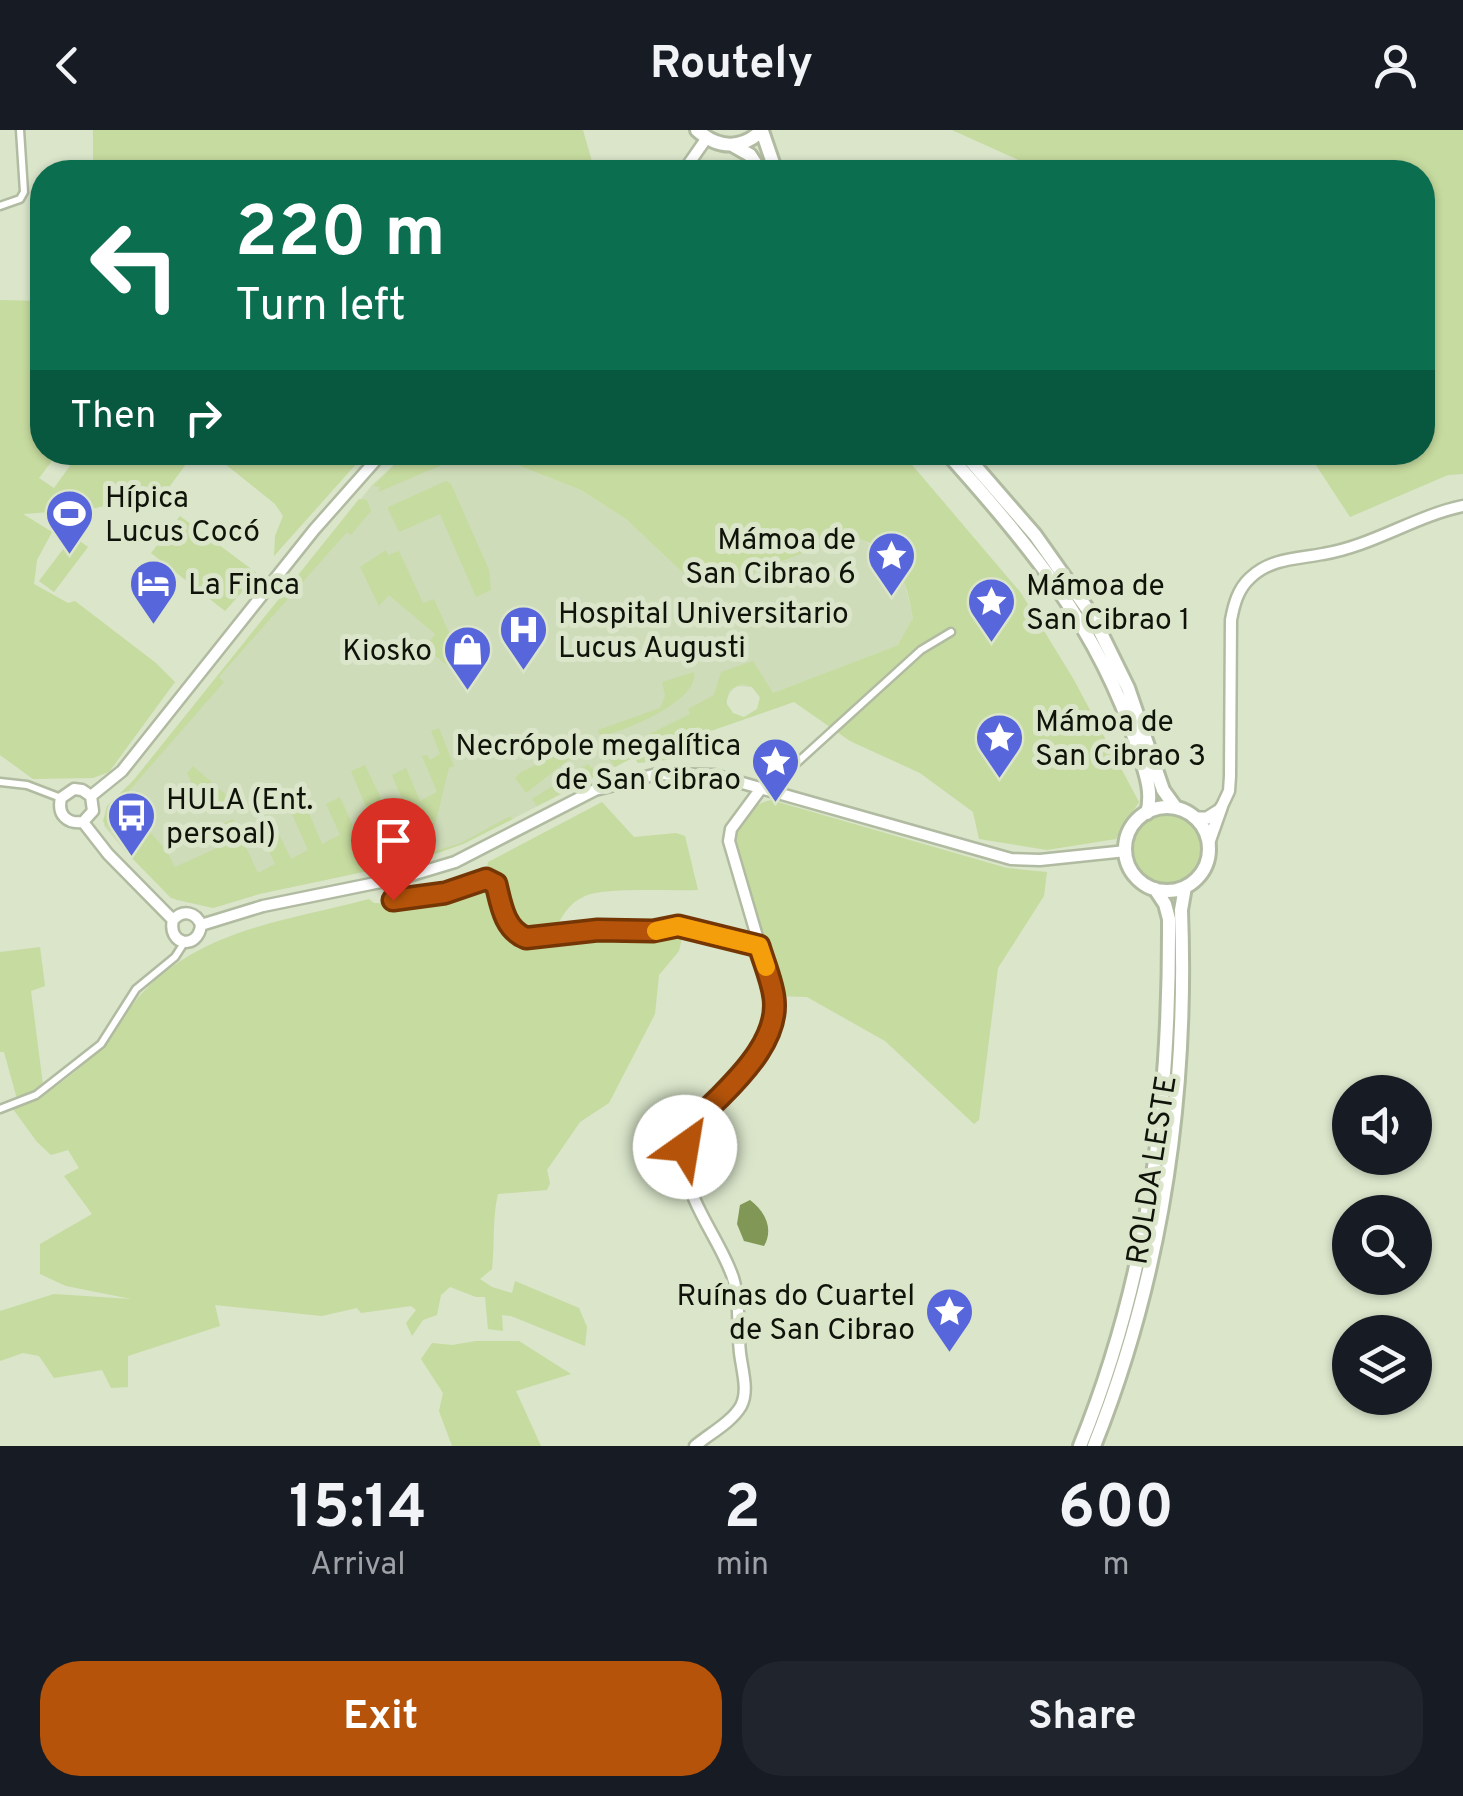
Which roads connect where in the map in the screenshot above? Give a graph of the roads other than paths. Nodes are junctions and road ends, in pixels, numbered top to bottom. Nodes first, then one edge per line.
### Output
1 (20, 130) edge
2 (762, 130) edge
3 (701, 134) edge
4 (734, 146) junction
5 (688, 160) edge
6 (753, 160) edge
7 (772, 160) edge
8 (0, 206) edge
9 (372, 465) edge
10 (957, 465) edge
11 (974, 465) edge
12 (1463, 506) edge
13 (952, 632) dead end
14 (0, 782) edge
15 (765, 788) junction
16 (90, 796) junction
17 (61, 798) junction
18 (1176, 808) junction
19 (1221, 808) junction
20 (1147, 813) junction
21 (1195, 818) junction
22 (83, 822) junction
23 (1209, 842) junction
24 (1126, 851) junction
25 (1185, 888) junction
26 (1155, 889) junction
27 (393, 900) dead end
28 (174, 920) junction
29 (201, 926) junction
30 (184, 943) junction
31 (759, 946) junction
32 (0, 1109) edge
33 (695, 1446) edge
34 (1080, 1446) edge
35 (1094, 1446) edge

1 - 8 street
2 - 4 highway
2 - 7 highway
3 - 4 highway
3 - 5 street
4 - 6 highway
9 - 16 street
10 - 20 highway
11 - 18 highway
12 - 19 street
13 - 15 street
14 - 17 street
15 - 24 street
15 - 29 street
15 - 31 street
16 - 17 street
16 - 22 street
17 - 22 street
18 - 20 highway
18 - 21 highway
19 - 21 main road
19 - 23 main road
20 - 24 highway
21 - 23 highway
22 - 28 street
23 - 25 highway, ROLDA LESTE
24 - 26 highway, ROLDA LESTE
25 - 26 highway
25 - 35 highway, ROLDA LESTE
26 - 34 highway, ROLDA LESTE
27 - 31 street
28 - 29 street
28 - 30 street
29 - 30 street
30 - 32 street
31 - 33 street

